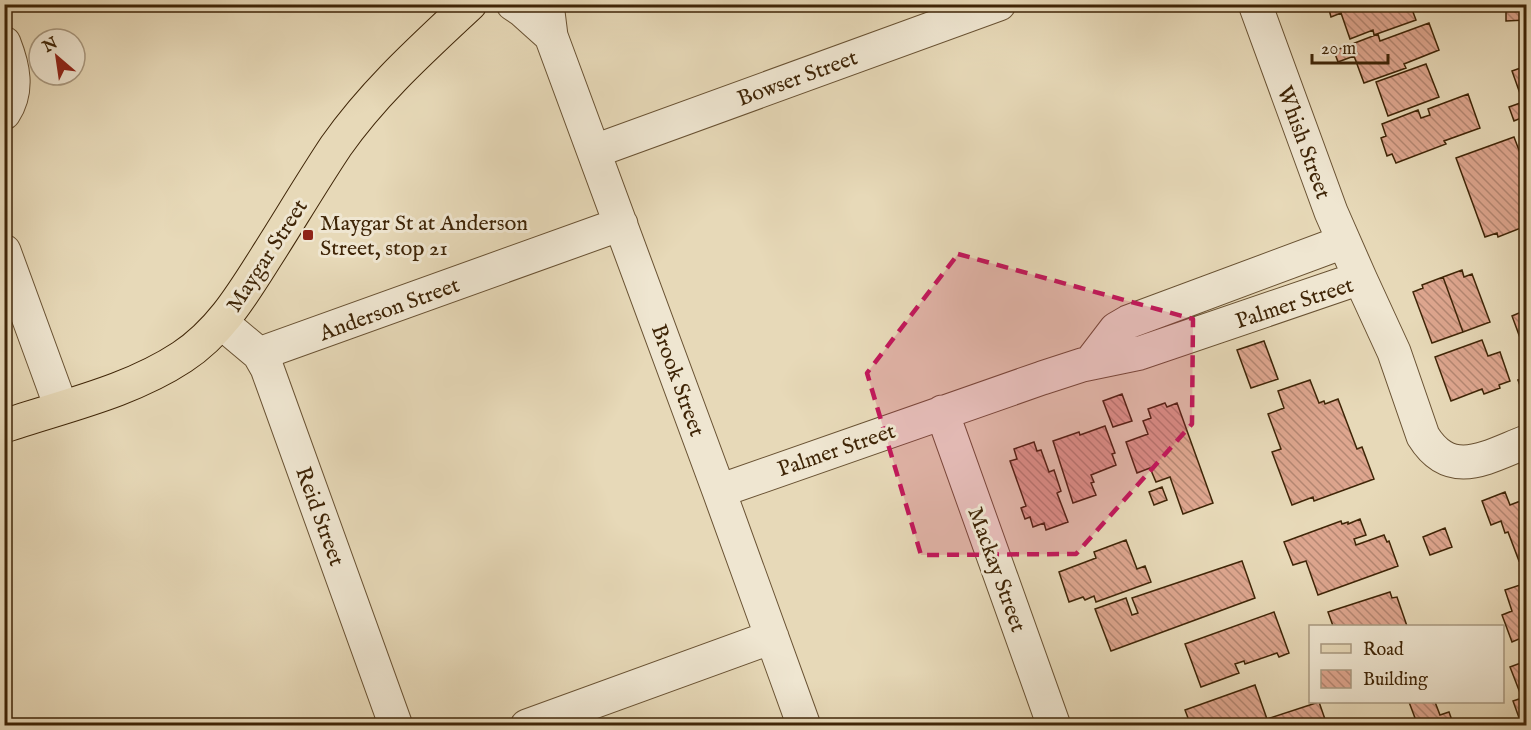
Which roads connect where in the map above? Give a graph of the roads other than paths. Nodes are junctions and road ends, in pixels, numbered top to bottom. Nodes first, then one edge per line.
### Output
1 (470, 4) edge
2 (513, 4) edge
3 (999, 4) edge
4 (1255, 4) edge
5 (549, 20) edge
6 (4, 43) edge
7 (4, 113) edge
8 (595, 151) junction
9 (621, 224) junction
10 (1343, 242) junction
11 (4, 251) edge
12 (1360, 278) junction
13 (222, 323) junction
14 (259, 354) junction
15 (1090, 363) junction
16 (61, 407) junction
17 (942, 412) junction
18 (4, 426) edge
19 (1527, 442) edge
20 (719, 491) junction
21 (772, 637) junction
22 (396, 726) edge
23 (527, 726) edge
24 (804, 726) edge
25 (1054, 726) edge

1 - 13 main road, Maygar Street
2 - 5 street, Brook Street
3 - 8 street, Bowser Street
4 - 10 street, Whish Street
5 - 8 street, Brook Street
6 - 7 street
8 - 9 street, Brook Street
9 - 14 street, Anderson Street
9 - 20 street, Brook Street
10 - 12 street, Whish Street
10 - 15 street, Palmer Street
11 - 16 street
12 - 15 street, Palmer Street
12 - 19 street, Palmer Street
13 - 14 street, Reid Street
13 - 16 main road, Maygar Street
14 - 22 street, Reid Street
15 - 17 street, Palmer Street
16 - 18 main road, Maygar Street
17 - 20 street, Palmer Street
17 - 25 street, Mackay Street
20 - 21 street, Brook Street
21 - 23 street
21 - 24 street, Brook Street

